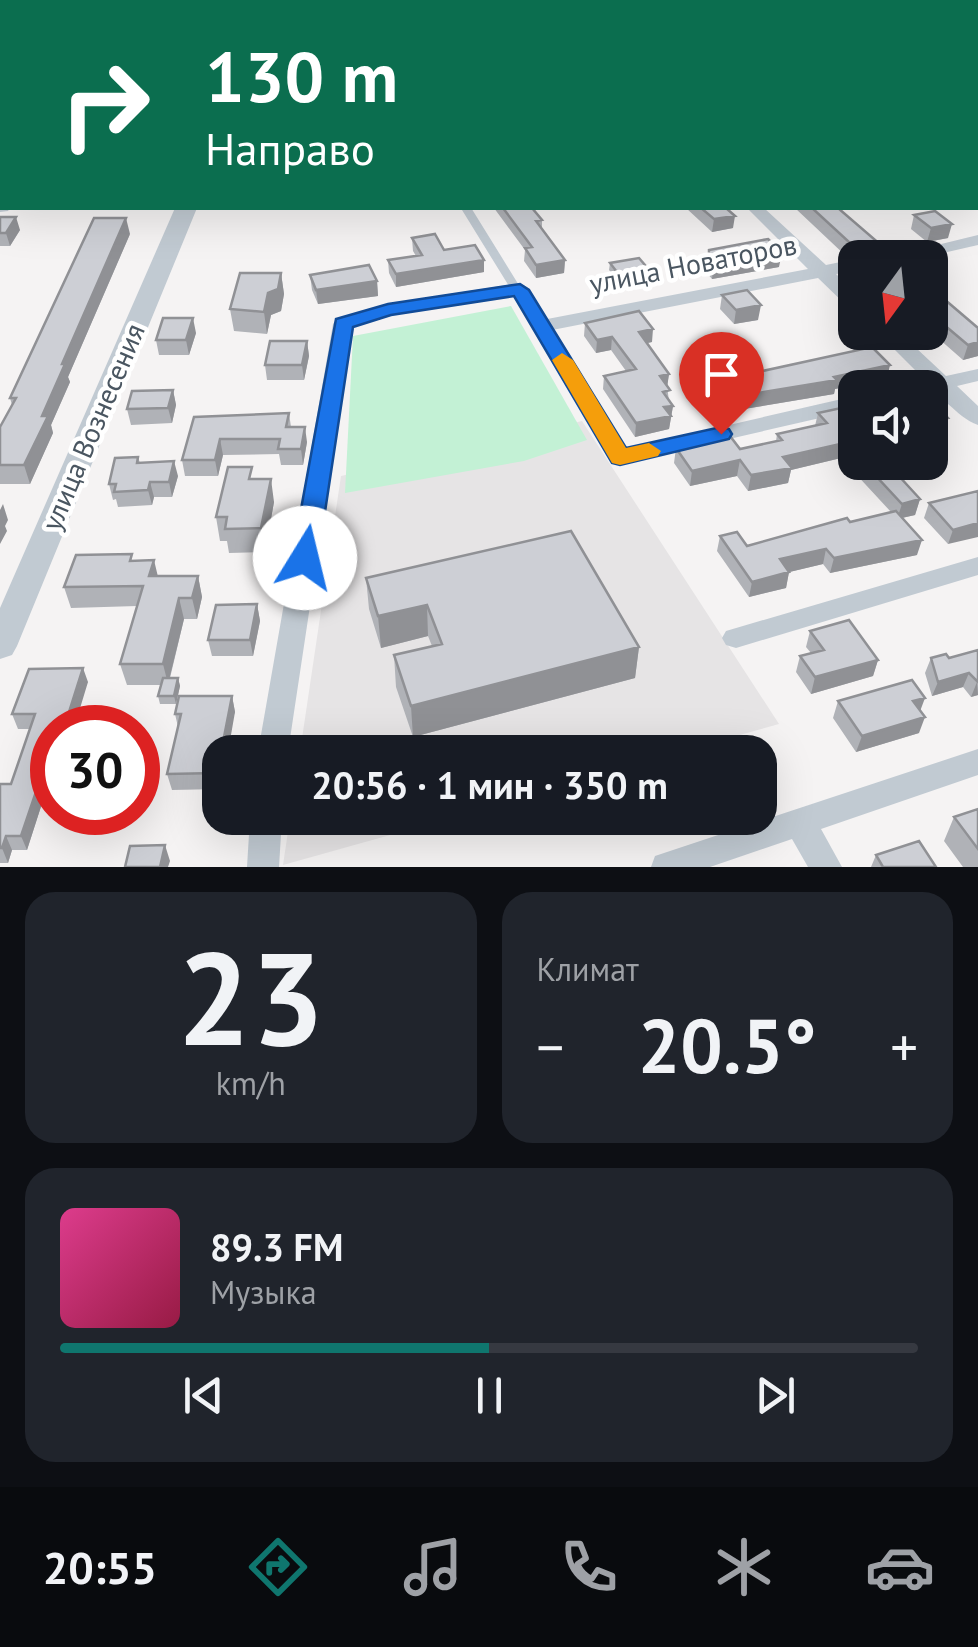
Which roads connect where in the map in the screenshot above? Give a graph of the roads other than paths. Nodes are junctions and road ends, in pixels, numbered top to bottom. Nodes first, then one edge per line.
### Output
1 (185, 210) edge
2 (467, 210) edge
3 (757, 210) edge
4 (978, 240) edge
5 (948, 246) edge
6 (838, 269) edge
7 (822, 272) junction
8 (838, 287) edge
9 (520, 290) junction
10 (542, 326) junction
11 (901, 350) edge
12 (918, 370) edge
13 (978, 375) edge
14 (948, 382) edge
15 (948, 397) edge
16 (838, 407) edge
17 (978, 418) edge
18 (620, 457) joint
19 (978, 566) edge
20 (11, 594) edge
21 (736, 638) dead end
22 (0, 646) edge
23 (276, 735) edge
24 (978, 762) edge
25 (799, 822) junction
26 (265, 835) edge
27 (262, 867) edge
28 (667, 867) edge
29 (826, 867) edge

1 - 20 street, улица Вознесения
2 - 9 lane
3 - 7 street
4 - 5 street
6 - 7 street, улица Новаторов
7 - 8 street
7 - 10 street, улица Новаторов
9 - 10 lane
9 - 23 street
10 - 18 lane
11 - 12 street
13 - 14 street
15 - 17 street
16 - 18 street
19 - 21 street
20 - 22 street, улица Вознесения
24 - 25 street
25 - 28 street
25 - 29 street
26 - 27 street

